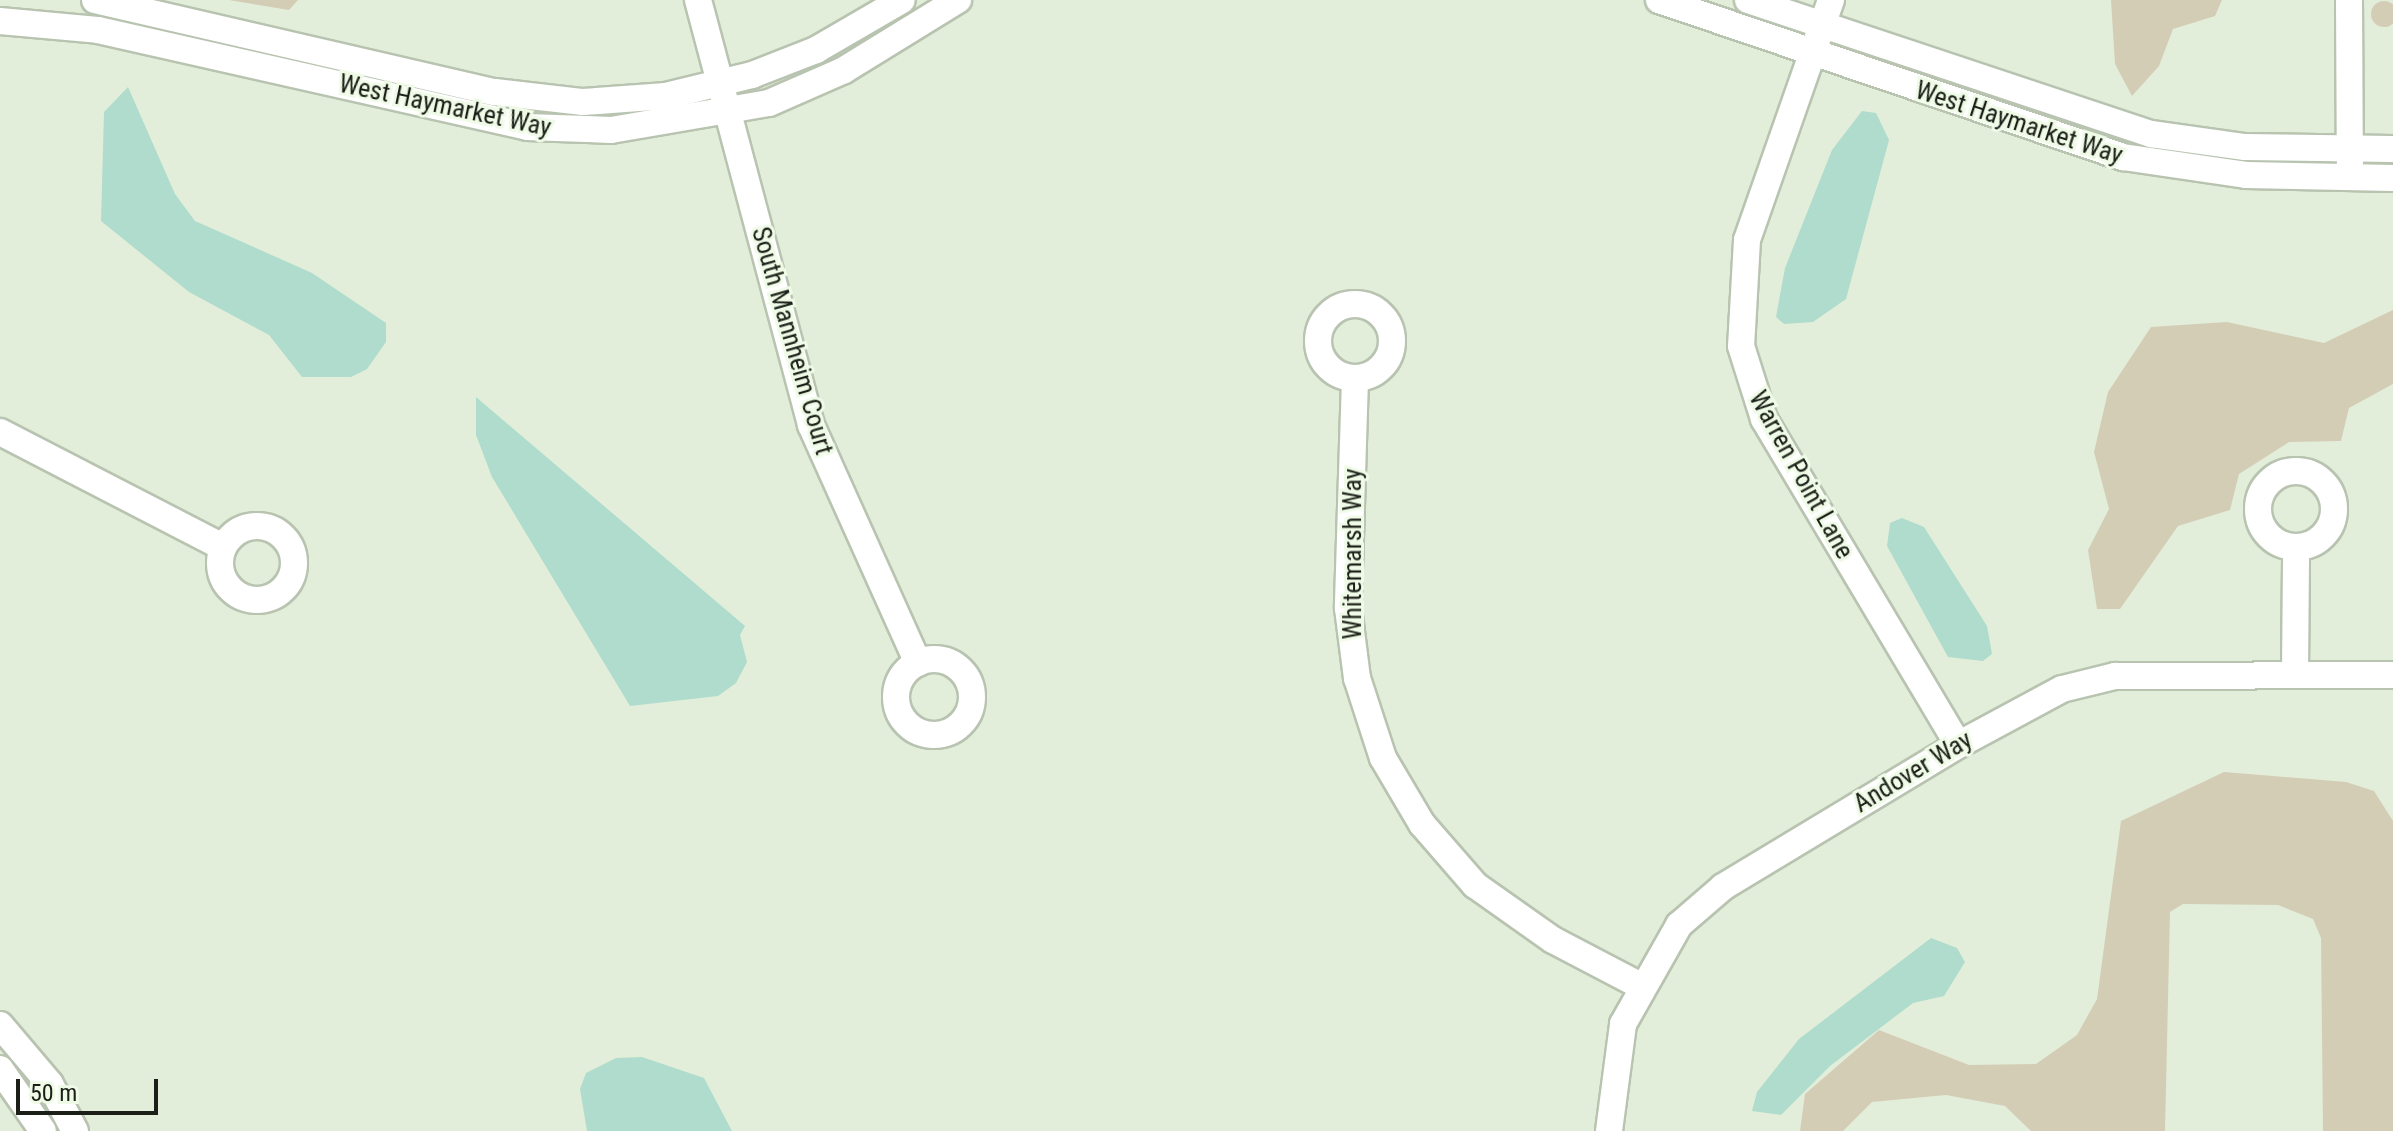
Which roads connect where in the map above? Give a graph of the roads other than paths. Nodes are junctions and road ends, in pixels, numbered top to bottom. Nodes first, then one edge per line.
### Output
1 (95, 0) edge
2 (698, 0) edge
3 (902, 0) edge
4 (958, 0) edge
5 (1659, 0) edge
6 (1748, 0) edge
7 (1831, 0) edge
8 (2349, 0) edge
9 (0, 21) edge
10 (1822, 26) junction
11 (247, 34) junction
12 (1812, 55) junction
13 (241, 61) junction
14 (724, 100) junction
15 (2350, 148) junction
16 (2393, 149) edge
17 (2351, 178) junction
18 (2393, 178) edge
19 (1355, 379) dead end
20 (0, 432) edge
21 (223, 547) dead end
22 (2296, 548) dead end
23 (918, 663) dead end
24 (2295, 674) junction
25 (2393, 675) edge
26 (1958, 745) junction
27 (1639, 985) junction
28 (0, 1025) edge
29 (0, 1069) edge
30 (43, 1131) edge
31 (75, 1131) edge
32 (1609, 1131) edge

1 - 11 street, West Haymarket Way
2 - 14 street, South Mannheim Court
3 - 14 street, West Haymarket Way
4 - 14 street, West Haymarket Way
5 - 12 street, West Haymarket Way
6 - 10 street, West Haymarket Way
7 - 10 street, Warren Point Lane
8 - 15 street
9 - 13 street, West Haymarket Way
10 - 12 street, Warren Point Lane
10 - 15 street, West Haymarket Way
11 - 13 street
11 - 14 street, West Haymarket Way
12 - 17 street, West Haymarket Way
12 - 26 street, Warren Point Lane
13 - 14 street, West Haymarket Way
14 - 23 street, South Mannheim Court
15 - 16 street, West Haymarket Way
15 - 17 street
17 - 18 street, West Haymarket Way
19 - 27 street, Whitemarsh Way
20 - 21 street
22 - 24 street
24 - 25 street, Andover Way
24 - 26 street, Andover Way
26 - 27 street, Andover Way
27 - 32 street, Andover Way
28 - 31 street
29 - 30 street

